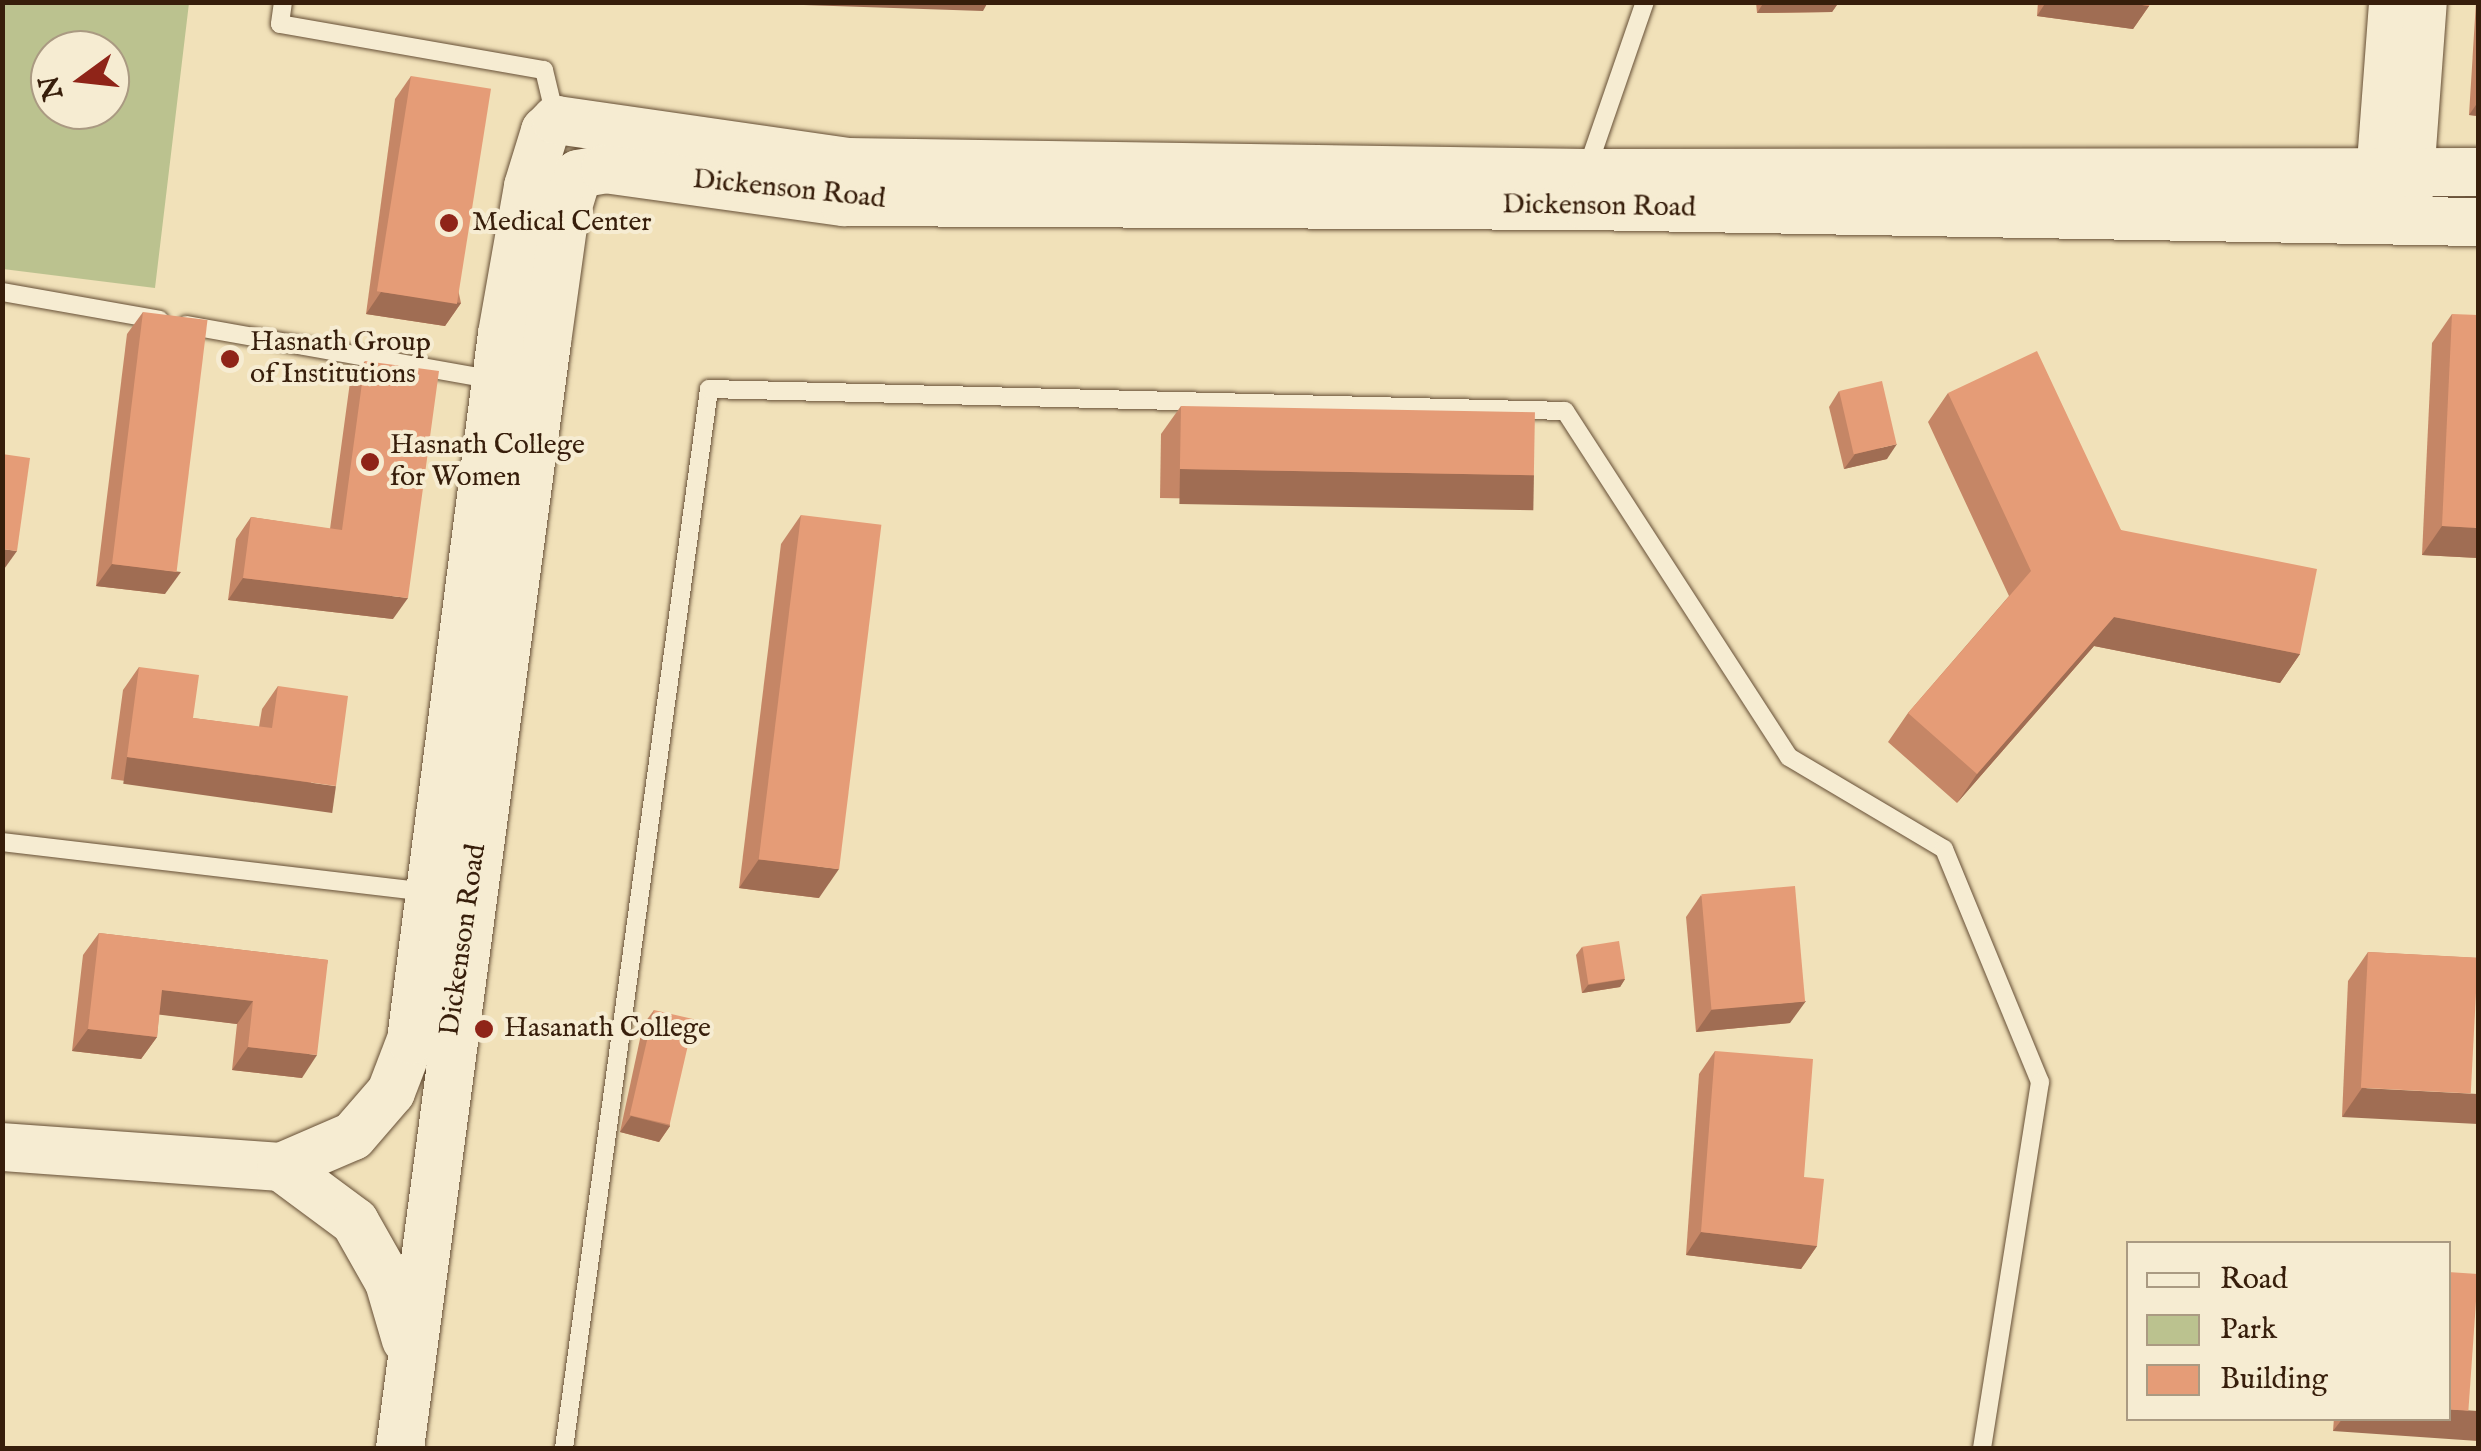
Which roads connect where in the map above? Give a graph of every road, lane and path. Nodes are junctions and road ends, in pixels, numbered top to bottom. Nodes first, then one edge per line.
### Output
1 (282, 2) edge
2 (1646, 2) edge
3 (2390, 2) edge
4 (2426, 2) edge
5 (556, 120) junction
6 (2395, 169) junction
7 (2478, 172) edge
8 (1586, 173) junction
9 (846, 182) junction
10 (2392, 219) junction
11 (2478, 222) edge
12 (2, 292) edge
13 (524, 338) junction
14 (496, 380) junction
15 (471, 739) junction
16 (2, 842) edge
17 (430, 892) junction
18 (2, 1148) edge
19 (282, 1167) junction
20 (411, 1359) junction
21 (400, 1448) edge
22 (564, 1448) edge
23 (1982, 1448) edge

1 - 5 lane
2 - 8 lane
3 - 6 street
4 - 6 street
5 - 9 main road, Dickenson Road
5 - 13 main road, Dickenson Road
6 - 7 main road, Dickenson Road
6 - 8 main road, Dickenson Road
6 - 10 street
8 - 9 main road, Dickenson Road
9 - 10 main road, Dickenson Road
9 - 13 main road, Dickenson Road
10 - 11 main road, Dickenson Road
12 - 14 lane
13 - 14 main road, Dickenson Road
13 - 15 main road, Dickenson Road
14 - 15 main road, Dickenson Road
15 - 17 main road, Dickenson Road
15 - 20 main road, Dickenson Road
16 - 17 lane
17 - 19 main road, Dickenson Road
18 - 19 main road
19 - 20 main road
20 - 21 main road, Dickenson Road
22 - 23 lane

